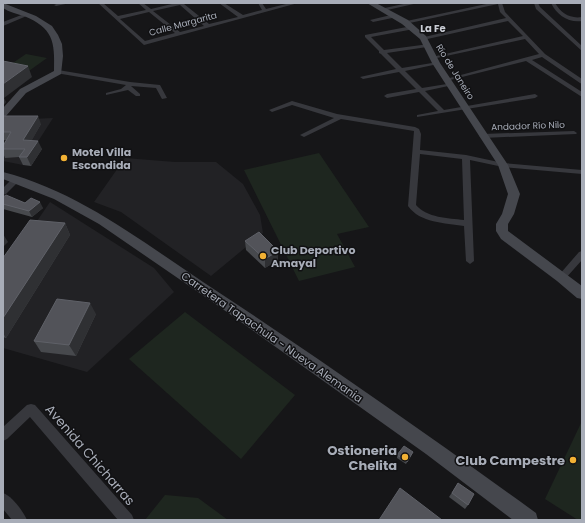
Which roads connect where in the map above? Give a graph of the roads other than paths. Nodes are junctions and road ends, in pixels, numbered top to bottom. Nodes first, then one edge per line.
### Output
1 (68, 3) edge
2 (100, 3) edge
3 (140, 3) edge
4 (181, 3) edge
5 (221, 3) edge
6 (260, 3) edge
7 (296, 3) edge
8 (371, 3) edge
9 (416, 3) edge
10 (499, 3) edge
11 (536, 3) edge
12 (554, 3) edge
13 (56, 5) dead end
14 (5, 8) edge
15 (383, 9) junction
16 (150, 10) junction
17 (265, 11) junction
18 (26, 15) junction
19 (395, 16) junction
20 (242, 17) junction
21 (118, 18) junction
22 (509, 19) junction
23 (582, 19) edge
24 (373, 20) dead end
25 (405, 22) junction
26 (3, 24) edge
27 (208, 26) junction
28 (412, 28) junction
29 (179, 34) junction
30 (527, 37) junction
31 (425, 42) junction
32 (582, 49) edge
33 (381, 52) junction
34 (543, 56) junction
35 (435, 60) junction
36 (528, 60) junction
37 (400, 70) junction
38 (58, 72) junction
39 (363, 77) dead end
40 (449, 82) junction
41 (582, 82) edge
42 (128, 86) junction
43 (420, 90) junction
44 (108, 94) dead end
45 (138, 95) dead end
46 (582, 95) edge
47 (387, 96) dead end
48 (535, 96) dead end
49 (164, 98) dead end
50 (466, 108) junction
51 (272, 110) dead end
52 (443, 112) junction
53 (3, 114) edge
54 (419, 116) dead end
55 (338, 118) junction
56 (574, 133) dead end
57 (304, 135) dead end
58 (483, 136) junction
59 (417, 152) junction
60 (466, 157) junction
61 (504, 165) junction
62 (582, 172) edge
63 (3, 175) edge
64 (17, 179) junction
65 (3, 192) edge
66 (469, 224) junction
67 (582, 254) edge
68 (470, 261) dead end
69 (562, 277) junction
70 (582, 294) edge
71 (3, 435) edge
72 (3, 499) edge
73 (20, 520) edge
74 (127, 520) edge
75 (529, 520) edge

1 - 13 street
2 - 21 street
3 - 16 street
4 - 16 street
4 - 27 street
5 - 20 street
6 - 17 street
7 - 17 street, Calle Margarita
8 - 15 street, Río de Janeiro
9 - 15 street
10 - 22 street
10 - 25 street
11 - 32 street
12 - 23 street
14 - 18 street
15 - 19 street, Río de Janeiro
16 - 21 street
16 - 29 street
17 - 20 street, Calle Margarita
18 - 26 street
18 - 38 street
19 - 24 street
19 - 25 street, Río de Janeiro
20 - 27 street, Calle Margarita
21 - 29 street, Calle Margarita
22 - 30 street
22 - 31 street
25 - 28 street, Río de Janeiro
27 - 29 street, Calle Margarita
28 - 31 street, Río de Janeiro
28 - 33 street
30 - 34 street
30 - 35 street
31 - 33 street
31 - 35 street, Río de Janeiro
33 - 37 street
34 - 36 street
34 - 41 street
35 - 37 street
35 - 40 street, Río de Janeiro
36 - 40 street
36 - 46 street
37 - 39 street
37 - 43 street
38 - 42 street
38 - 53 street
40 - 43 street
40 - 50 street, Río de Janeiro
42 - 44 street
42 - 45 street
42 - 49 street
43 - 47 street
43 - 52 street
48 - 50 street
50 - 52 street
50 - 58 street, Río de Janeiro
51 - 55 street
52 - 54 street
55 - 57 street
55 - 59 street
56 - 58 street, Andador Río Nilo
58 - 61 street, Río de Janeiro
59 - 60 street
59 - 66 street
60 - 61 street
60 - 66 street
61 - 62 street
61 - 69 street, Río de Janeiro
63 - 64 street, Carretera Tapachula - Nueva Alemania
64 - 65 street
64 - 75 street, Carretera Tapachula - Nueva Alemania
66 - 68 street
67 - 69 street
69 - 70 street
71 - 74 street, Avenida Chicharras
72 - 73 street

